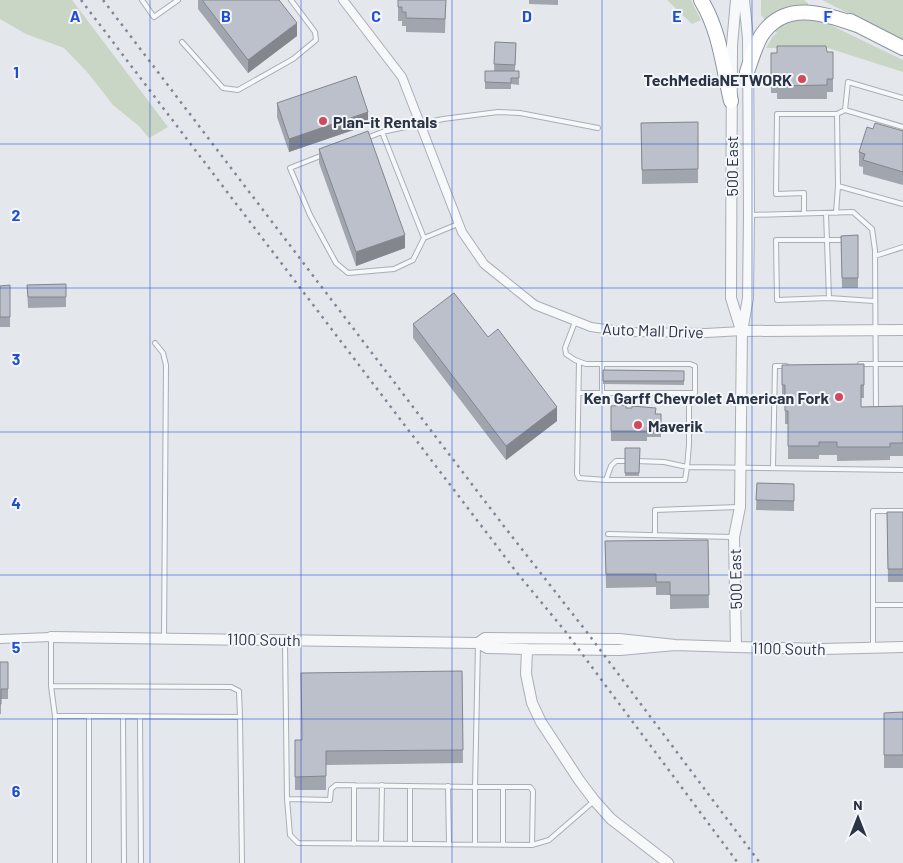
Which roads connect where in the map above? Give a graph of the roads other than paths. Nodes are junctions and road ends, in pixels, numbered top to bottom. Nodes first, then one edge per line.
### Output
1 (142, 0) edge
2 (178, 0) edge
3 (291, 0) edge
4 (343, 0) edge
5 (701, 0) edge
6 (736, 0) edge
7 (744, 0) edge
8 (815, 0) edge
9 (857, 25) junction
10 (182, 42) dead end
11 (903, 48) edge
12 (747, 72) junction
13 (903, 98) edge
14 (731, 102) junction
15 (845, 110) junction
16 (837, 114) junction
17 (420, 124) junction
18 (903, 127) edge
19 (598, 128) dead end
20 (382, 132) junction
21 (364, 139) edge
22 (327, 154) edge
23 (838, 186) junction
24 (903, 204) edge
25 (804, 213) junction
26 (826, 213) junction
27 (836, 213) junction
28 (749, 215) junction
29 (459, 224) junction
30 (424, 238) junction
31 (827, 240) junction
32 (851, 240) edge
33 (903, 247) edge
34 (875, 256) junction
35 (829, 298) junction
36 (874, 301) junction
37 (575, 321) junction
38 (903, 330) edge
39 (742, 331) junction
40 (874, 331) junction
41 (155, 343) dead end
42 (579, 362) junction
43 (602, 364) junction
44 (617, 364) junction
45 (628, 364) junction
46 (640, 364) junction
47 (652, 364) junction
48 (664, 364) junction
49 (677, 364) junction
50 (856, 364) edge
51 (874, 364) junction
52 (903, 364) edge
53 (793, 366) edge
54 (617, 374) edge
55 (628, 374) edge
56 (640, 374) edge
57 (652, 374) edge
58 (664, 374) edge
59 (677, 374) edge
60 (616, 383) edge
61 (628, 383) edge
62 (640, 383) edge
63 (652, 383) edge
64 (664, 383) edge
65 (677, 384) edge
66 (579, 393) junction
67 (602, 393) junction
68 (616, 393) junction
69 (628, 393) junction
70 (640, 393) junction
71 (652, 393) junction
72 (664, 393) junction
73 (677, 393) junction
74 (695, 393) junction
75 (885, 409) edge
76 (687, 467) junction
77 (740, 467) junction
78 (773, 468) junction
79 (903, 470) edge
80 (606, 480) junction
81 (740, 507) junction
82 (903, 511) edge
83 (608, 534) dead end
84 (655, 534) junction
85 (734, 537) junction
86 (874, 605) junction
87 (903, 605) edge
88 (51, 637) junction
89 (164, 638) junction
90 (0, 639) edge
91 (285, 639) junction
92 (478, 643) junction
93 (675, 645) junction
94 (736, 647) junction
95 (874, 648) junction
96 (903, 648) edge
97 (527, 649) junction
98 (52, 686) junction
99 (54, 716) junction
100 (89, 716) junction
101 (123, 716) junction
102 (140, 717) junction
103 (240, 717) junction
104 (354, 785) junction
105 (382, 785) junction
106 (410, 786) junction
107 (448, 786) junction
108 (475, 787) junction
109 (503, 787) junction
110 (287, 800) junction
111 (594, 800) junction
112 (354, 844) junction
113 (381, 844) junction
114 (410, 844) junction
115 (449, 844) junction
116 (475, 844) junction
117 (502, 844) junction
118 (532, 845) junction
119 (55, 863) edge
120 (89, 863) edge
121 (124, 863) edge
122 (141, 863) edge
123 (242, 863) edge
124 (668, 863) edge

1 - 2 lane
3 - 10 lane
4 - 17 street, Auto Mall Drive
5 - 14 highway
6 - 14 street, 500 East
7 - 12 street, 500 East
8 - 9 highway
9 - 11 highway
9 - 12 highway
12 - 28 street, 500 East
13 - 15 lane
14 - 39 street, 500 East
15 - 16 lane
15 - 18 lane
16 - 23 lane
16 - 25 lane
17 - 19 lane
17 - 20 lane
17 - 29 street, Auto Mall Drive
20 - 21 lane
20 - 30 lane
22 - 30 lane
23 - 24 lane
23 - 27 lane
25 - 26 lane
25 - 28 lane
26 - 27 lane
26 - 31 lane
27 - 34 lane
28 - 39 street, 500 East
29 - 30 lane
29 - 37 street, Auto Mall Drive
31 - 32 lane
31 - 35 lane
31 - 35 lane
33 - 34 lane
34 - 36 lane
35 - 36 lane
36 - 40 lane
37 - 39 street, Auto Mall Drive
37 - 42 lane
38 - 40 street, Auto Mall Drive
39 - 40 street, Auto Mall Drive
39 - 77 street, 500 East
40 - 51 lane
41 - 89 lane
42 - 43 lane
42 - 66 lane
43 - 44 lane
43 - 67 lane
44 - 45 lane
44 - 54 lane
45 - 46 lane
45 - 55 lane
46 - 47 lane
46 - 56 lane
47 - 48 lane
47 - 57 lane
48 - 49 lane
48 - 58 lane
49 - 59 lane
49 - 74 lane
50 - 51 lane
51 - 52 lane
51 - 75 lane
53 - 78 lane
60 - 68 lane
61 - 69 lane
62 - 70 lane
63 - 71 lane
64 - 72 lane
65 - 73 lane
66 - 67 lane
66 - 80 lane
67 - 68 lane
68 - 69 lane
69 - 70 lane
70 - 71 lane
71 - 72 lane
72 - 73 lane
73 - 74 lane
74 - 76 lane
76 - 77 lane
76 - 80 lane
76 - 80 lane
77 - 78 lane
77 - 81 street, 500 East
78 - 79 lane
81 - 84 lane
81 - 85 street, 500 East
82 - 86 lane
83 - 84 lane
84 - 85 lane
85 - 94 street, 500 East
86 - 87 lane
86 - 95 lane
88 - 89 street, 1100 South
88 - 90 street
88 - 98 lane
89 - 91 street, 1100 South
91 - 92 street, 1100 South
91 - 110 lane
92 - 93 street, 1100 South
92 - 97 street, 1100 South
92 - 108 lane
93 - 94 street, 1100 South
93 - 97 street, 1100 South
94 - 95 street, 1100 South
95 - 96 street, 1100 South
97 - 111 street
98 - 99 lane
98 - 103 lane
99 - 100 lane
99 - 119 lane
100 - 101 lane
100 - 120 lane
101 - 102 lane
101 - 121 lane
102 - 103 lane
102 - 122 lane
103 - 123 lane
104 - 105 lane
104 - 110 lane
104 - 112 lane
105 - 106 lane
105 - 113 lane
106 - 107 lane
106 - 114 lane
107 - 108 lane
107 - 115 lane
108 - 109 lane
108 - 116 lane
109 - 117 lane
109 - 118 lane
110 - 112 lane
111 - 118 lane
111 - 124 street
112 - 113 lane
113 - 114 lane
114 - 115 lane
115 - 116 lane
116 - 117 lane
117 - 118 lane

